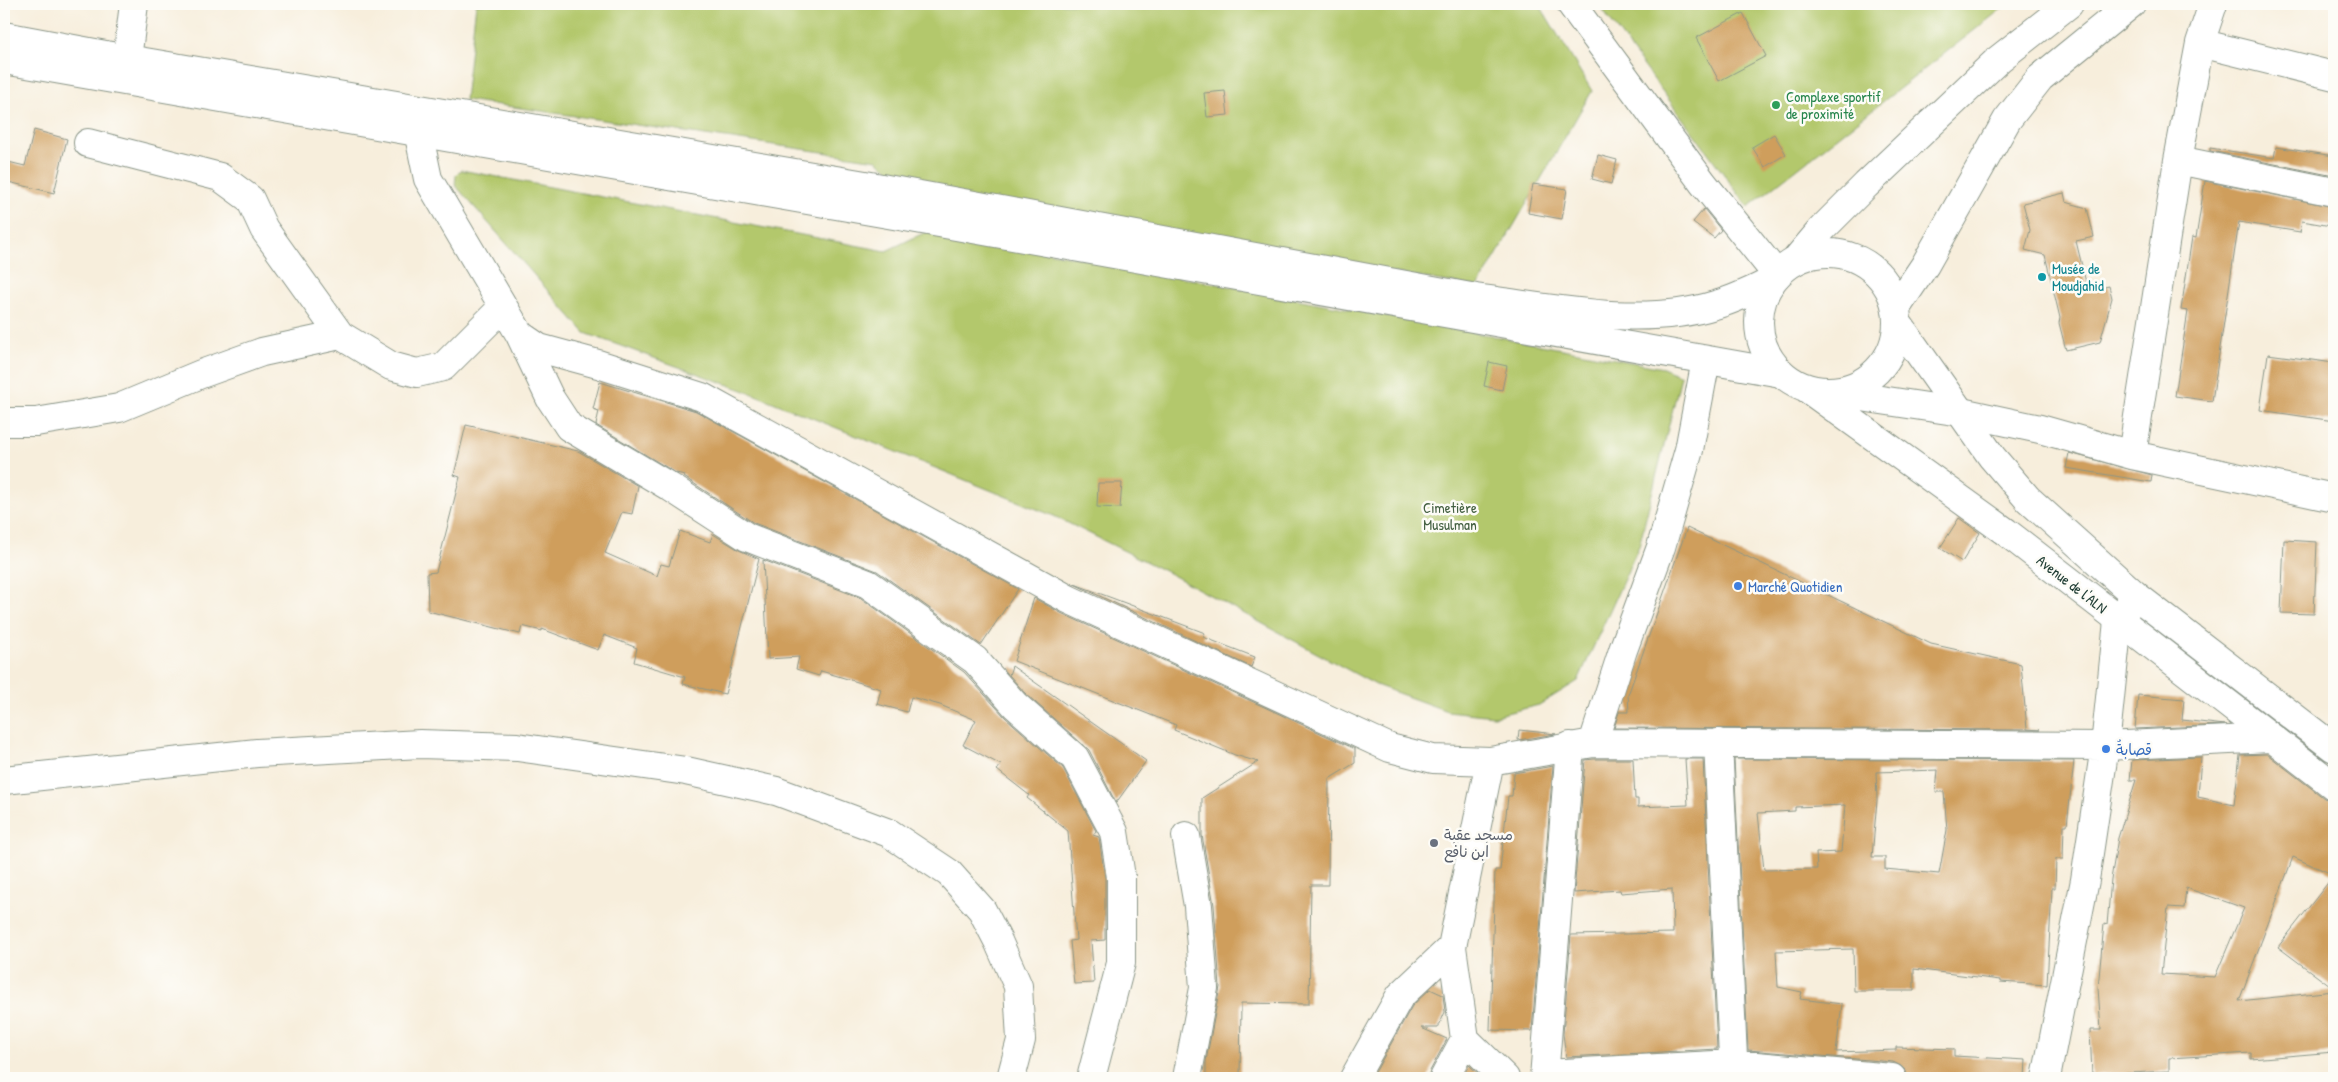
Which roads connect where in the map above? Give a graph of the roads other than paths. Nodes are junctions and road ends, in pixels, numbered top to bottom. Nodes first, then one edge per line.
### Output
1 (134, 4) edge
2 (1570, 4) edge
3 (2068, 4) edge
4 (2131, 4) edge
5 (2213, 4) edge
6 (4, 36) edge
7 (2200, 43) junction
8 (128, 59) junction
9 (4, 60) edge
10 (2334, 76) edge
11 (418, 132) junction
12 (88, 143) dead end
13 (2178, 160) junction
14 (2334, 192) edge
15 (1781, 273) junction
16 (503, 307) junction
17 (1896, 315) junction
18 (520, 335) junction
19 (340, 336) junction
20 (1706, 360) junction
21 (1781, 373) junction
22 (1813, 389) junction
23 (1962, 412) junction
24 (4, 422) edge
25 (2132, 455) junction
26 (2334, 498) edge
27 (2136, 595) junction
28 (2118, 621) junction
29 (2271, 738) junction
30 (1718, 743) junction
31 (1581, 744) junction
32 (2105, 746) junction
33 (2334, 748) edge
34 (1490, 760) junction
35 (4, 780) edge
36 (2334, 786) edge
37 (1186, 836) dead end
38 (1452, 947) junction
39 (1465, 1039) junction
40 (1734, 1071) edge
41 (1545, 1076) edge
42 (1012, 1078) edge
43 (1091, 1078) edge
44 (1187, 1078) edge
45 (1354, 1078) edge
46 (1444, 1078) edge
47 (1506, 1078) edge
48 (1882, 1078) edge
49 (2046, 1078) edge

1 - 8 main road
2 - 15 main road
3 - 15 main road
4 - 17 main road
5 - 7 main road
6 - 8 main road
7 - 10 main road
7 - 13 main road
8 - 15 main road
9 - 11 main road
11 - 16 main road
11 - 20 main road
12 - 19 main road
13 - 14 main road
13 - 25 main road
15 - 17 main road
15 - 21 main road
16 - 18 main road
16 - 19 main road
17 - 22 main road
17 - 23 main road, Avenue de l'ALN
18 - 34 main road
18 - 43 main road
19 - 24 main road
20 - 21 main road
20 - 31 main road
21 - 22 main road
22 - 23 main road
22 - 28 main road, Avenue de l'ALN
23 - 25 main road
23 - 27 main road, Avenue de l'ALN
25 - 26 main road
27 - 28 main road
27 - 33 main road, Avenue de l'ALN
28 - 29 main road, Avenue de l'ALN
28 - 32 main road
29 - 32 main road
29 - 36 main road, Avenue de l'ALN
30 - 31 main road
30 - 32 main road
30 - 40 main road
31 - 34 main road
31 - 41 main road
32 - 49 main road
34 - 38 main road
35 - 42 main road
37 - 44 main road
38 - 39 main road
38 - 45 main road
39 - 46 main road
39 - 47 main road
40 - 41 main road
40 - 48 main road

